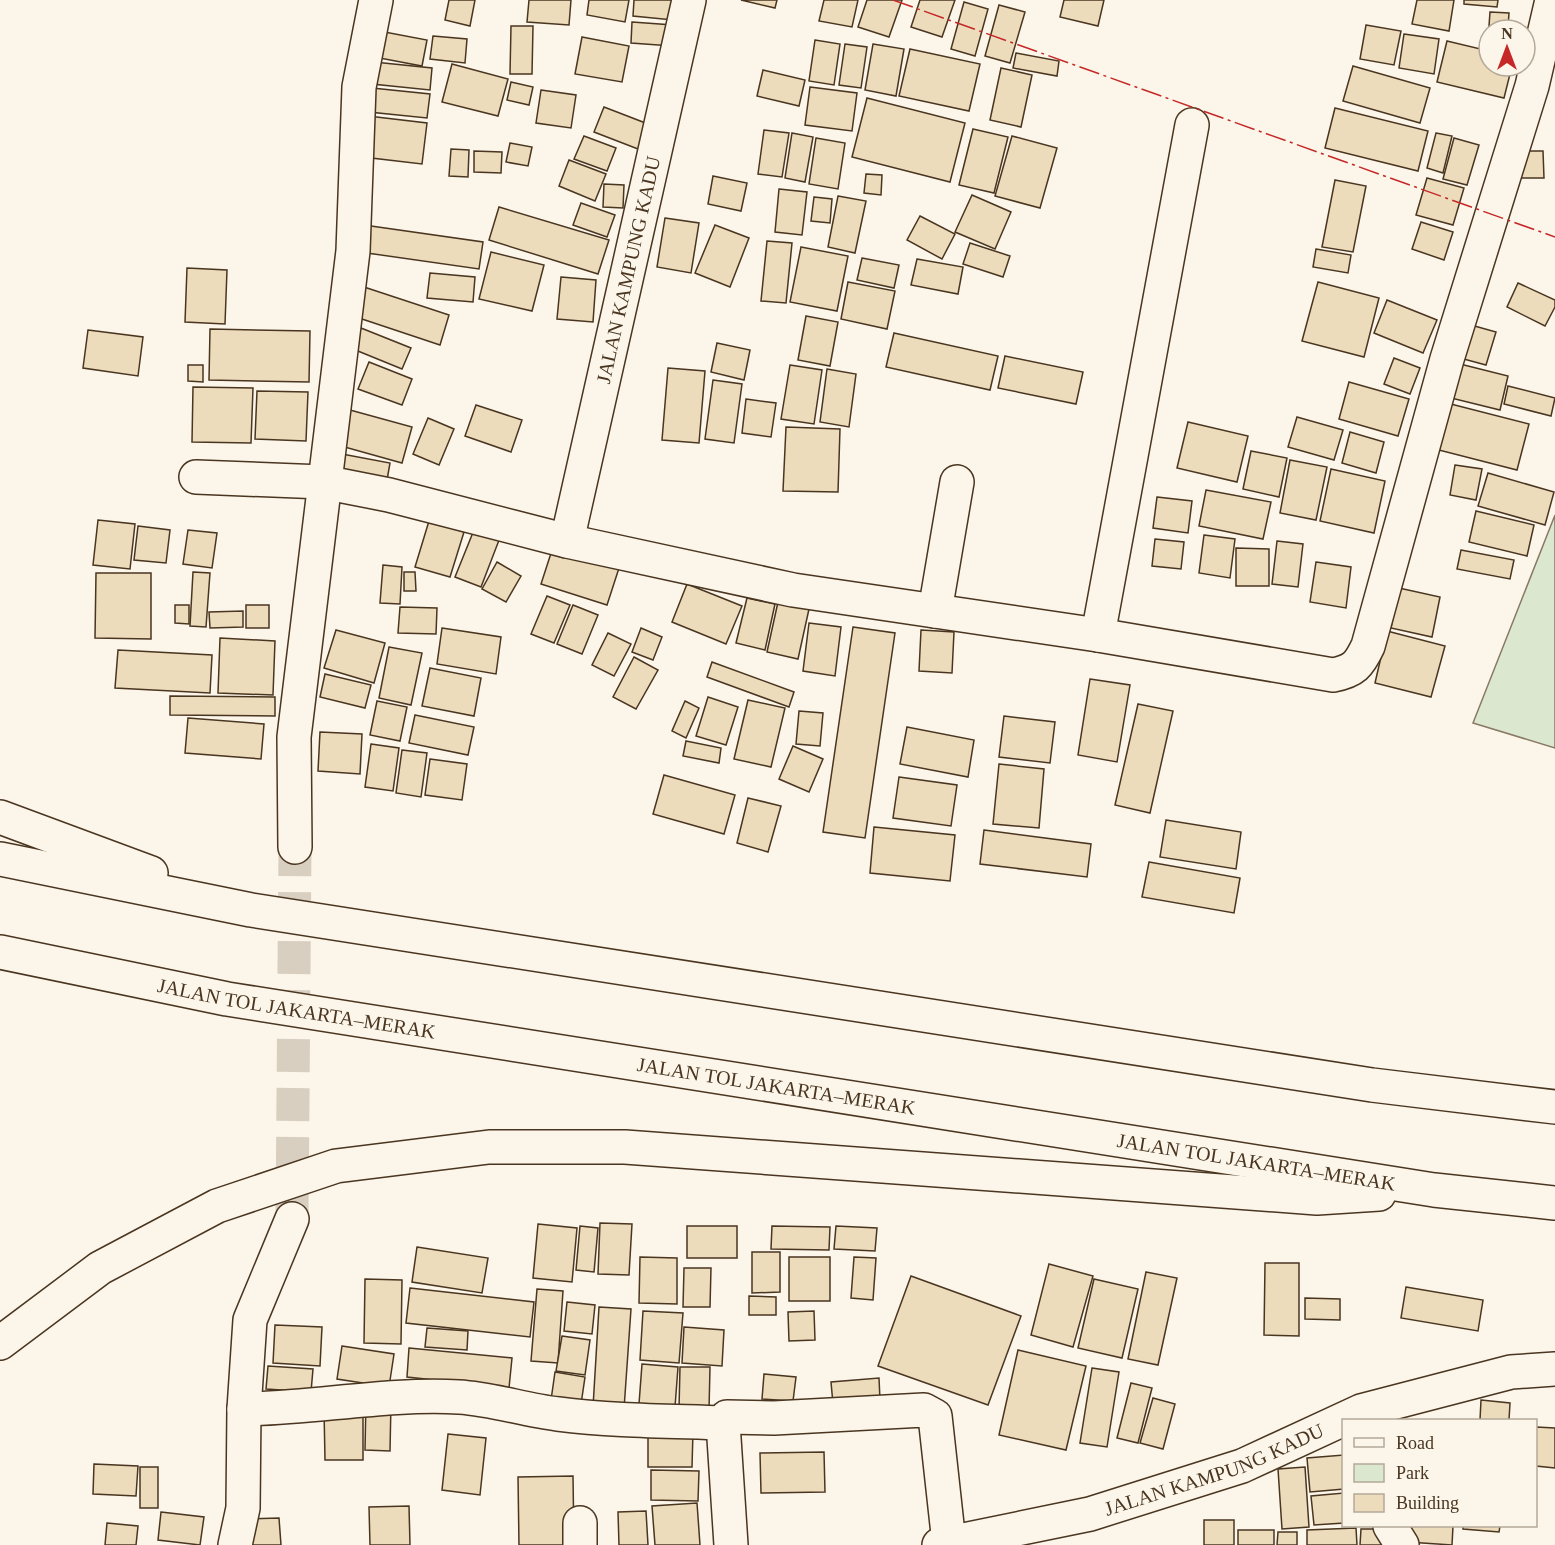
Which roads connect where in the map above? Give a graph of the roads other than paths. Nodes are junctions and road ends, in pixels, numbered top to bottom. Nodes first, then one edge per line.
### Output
1 (376, 0) edge
2 (689, 0) edge
3 (1552, 0) edge
4 (1192, 124) dead end
5 (196, 477) dead end
6 (323, 482) junction
7 (957, 482) dead end
8 (567, 541) junction
9 (934, 611) junction
10 (1098, 635) junction
11 (0, 817) edge
12 (295, 847) tunnel mouth
13 (0, 859) edge
14 (251, 910) junction
15 (0, 952) edge
16 (1555, 1107) edge
17 (1434, 1190) junction
18 (1555, 1203) edge
19 (292, 1219) tunnel mouth
20 (0, 1343) edge
21 (1555, 1368) edge
22 (244, 1410) junction
23 (1361, 1416) edge
24 (723, 1423) junction
25 (1342, 1424) edge
26 (1391, 1527) edge
27 (944, 1544) edge
28 (235, 1545) edge
29 (731, 1545) edge
30 (1402, 1545) edge

1 - 6 main road
2 - 8 main road, JALAN KAMPUNG KADU
3 - 10 main road
4 - 10 main road
5 - 6 main road
6 - 8 main road
6 - 12 main road
7 - 9 main road
8 - 9 main road
9 - 10 main road
11 - 14 main road
13 - 14 main road
14 - 16 main road
15 - 17 main road, JALAN TOL JAKARTA–MERAK
17 - 18 main road, JALAN TOL JAKARTA–MERAK
17 - 20 main road
19 - 22 main road
21 - 23 main road, JALAN KAMPUNG KADU
22 - 24 main road
22 - 28 main road
24 - 27 main road
24 - 29 main road
25 - 27 main road, JALAN KAMPUNG KADU
26 - 30 main road

